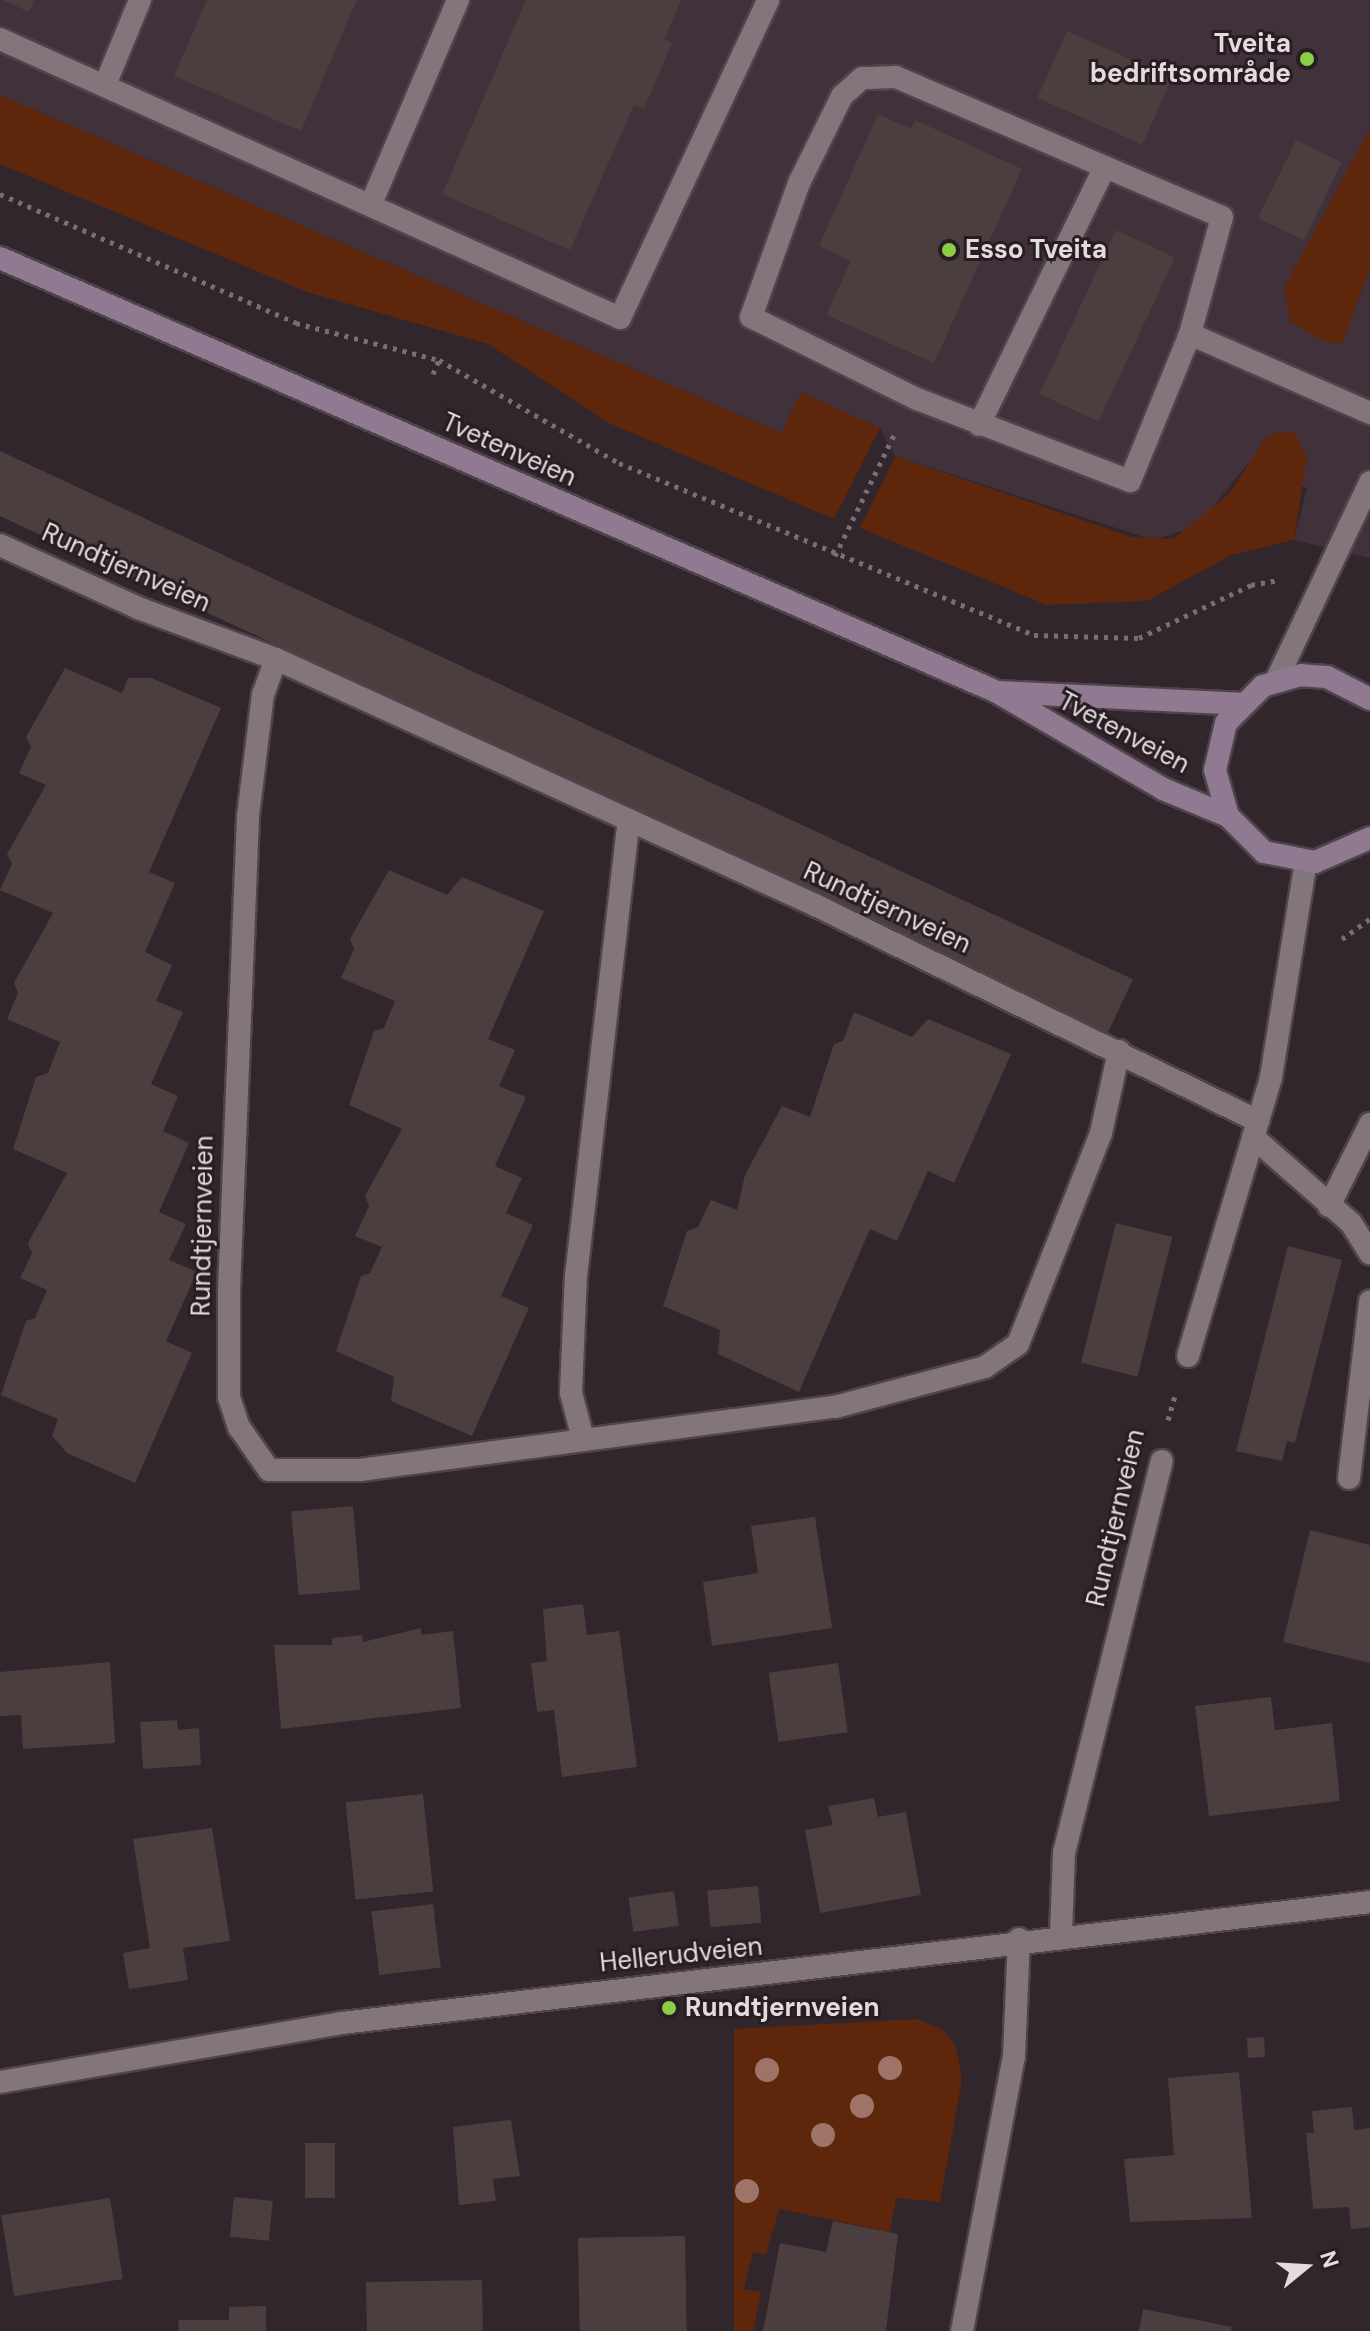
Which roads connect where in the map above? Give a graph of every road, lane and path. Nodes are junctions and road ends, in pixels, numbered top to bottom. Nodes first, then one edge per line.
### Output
1 (140, 0) edge
2 (458, 0) edge
3 (768, 0) edge
4 (0, 39) edge
5 (105, 85) junction
6 (1105, 167) junction
7 (0, 194) edge
8 (371, 204) junction
9 (0, 258) edge
10 (1190, 334) junction
11 (439, 360) junction
12 (433, 374) dead end
13 (917, 399) junction
14 (1370, 413) edge
15 (979, 425) junction
16 (1370, 482) edge
17 (0, 545) edge
18 (835, 556) junction
19 (1292, 580) dead end
20 (276, 659) junction
21 (1276, 681) junction
22 (997, 692) junction
23 (1370, 699) edge
24 (1240, 704) junction
25 (1228, 816) junction
26 (629, 820) junction
27 (1366, 844) edge
28 (1306, 862) junction
29 (1370, 919) edge
30 (1342, 939) dead end
31 (1119, 1051) junction
32 (1370, 1124) edge
33 (1256, 1129) junction
34 (1329, 1206) junction
35 (1370, 1254) edge
36 (1370, 1301) edge
37 (1188, 1356) joint
38 (583, 1439) junction
39 (1162, 1461) joint
40 (1349, 1478) dead end
41 (1370, 1902) edge
42 (1061, 1934) junction
43 (1019, 1939) junction
44 (0, 2082) edge
45 (962, 2331) edge

1 - 5 street
2 - 8 street
3 - 8 street
4 - 5 street
5 - 8 street
6 - 10 street
6 - 13 street
6 - 15 street
7 - 11 path
9 - 22 main road, Tvetenveien
10 - 14 street
10 - 15 street
11 - 12 path
11 - 18 path
13 - 15 street
13 - 18 path
16 - 21 street
17 - 20 street, Rundtjernveien
18 - 19 path
20 - 26 street, Rundtjernveien
20 - 38 street, Rundtjernveien
21 - 23 main road, Tvetenveien
21 - 24 main road, Tvetenveien
22 - 24 main road, Tvetenveien
22 - 25 main road, Tvetenveien
24 - 25 main road, Tvetenveien
25 - 28 main road, Tvetenveien
26 - 31 street, Rundtjernveien
26 - 38 street
27 - 28 main road, Tvetenveien
28 - 33 street
29 - 30 path
31 - 33 street, Rundtjernveien
31 - 38 street, Rundtjernveien
32 - 34 street
33 - 34 street, Rundtjernveien
33 - 37 street
34 - 35 street, Rundtjernveien
36 - 40 street
37 - 39 path, Rundtjernveien
39 - 42 street, Rundtjernveien
41 - 42 street, Hellerudveien
42 - 43 street, Hellerudveien
43 - 44 street, Hellerudveien
43 - 45 street

